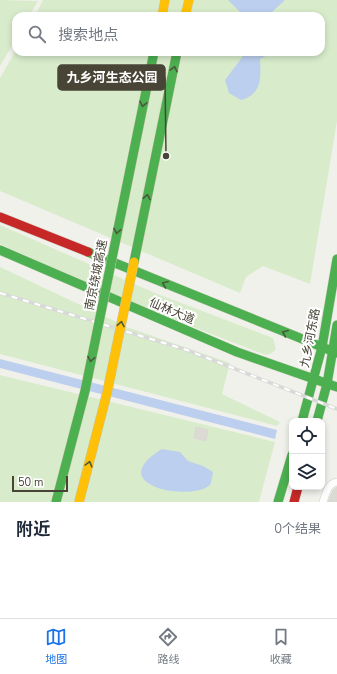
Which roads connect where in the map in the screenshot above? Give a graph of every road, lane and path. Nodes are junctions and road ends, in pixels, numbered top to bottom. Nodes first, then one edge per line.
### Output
1 (165, 0) edge
2 (189, 0) edge
3 (163, 12) edge
4 (186, 12) edge
5 (153, 56) edge
6 (177, 56) edge
7 (0, 217) edge
8 (0, 250) edge
9 (337, 259) edge
10 (337, 326) edge
11 (322, 347) junction
12 (335, 352) edge
13 (314, 380) junction
14 (327, 384) junction
15 (337, 387) edge
16 (303, 418) edge
17 (318, 418) edge
18 (289, 464) edge
19 (337, 482) edge
20 (297, 490) edge
21 (56, 502) edge
22 (79, 502) edge
23 (278, 502) edge
24 (294, 502) edge
25 (323, 502) edge

1 - 3 main road
2 - 4 main road
5 -> 21 main road, 南京绕城高速, bridge
22 -> 6 main road, bridge
11 -> 7 main road, 仙林大道
8 - 13 main road, 仙林大道
9 - 11 main road, 九乡河东路
10 - 12 main road, 九乡河东路
11 - 12 main road, 仙林大道
11 - 13 main road, 九乡河东路
12 - 14 main road, 九乡河东路
13 - 14 main road, 仙林大道
13 - 16 main road, 九乡河东路
14 - 15 main road, 仙林大道
14 - 17 main road, 九乡河东路
18 - 23 main road
19 - 25 street
20 - 24 main road

